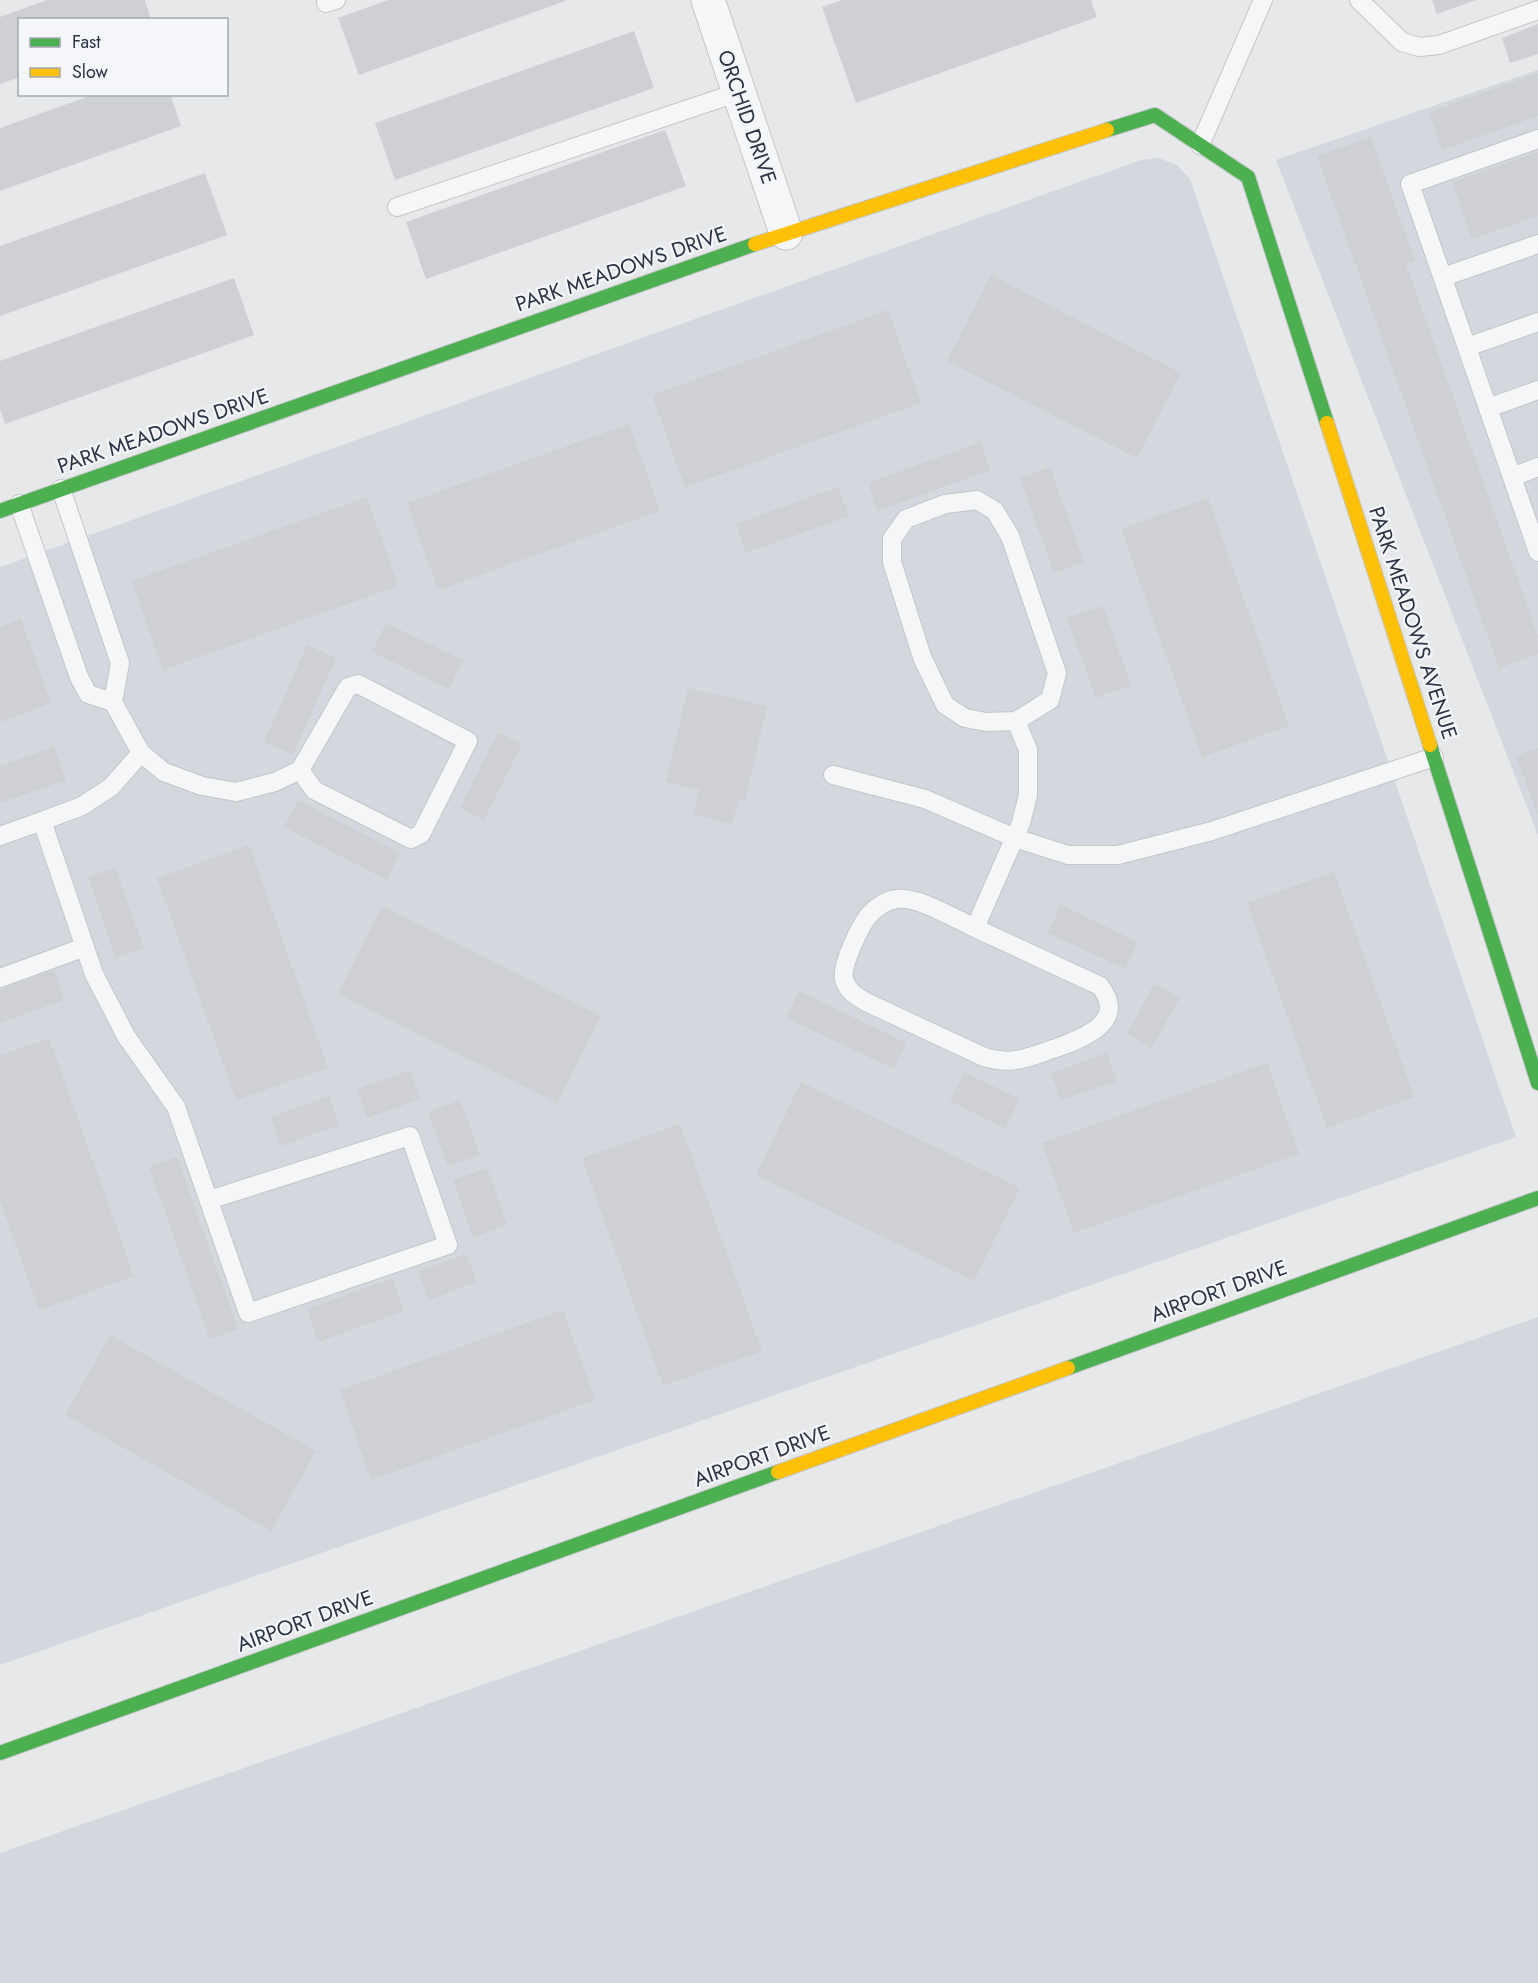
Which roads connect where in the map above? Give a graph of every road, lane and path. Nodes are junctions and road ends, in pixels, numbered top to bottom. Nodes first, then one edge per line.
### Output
1 (708, 0) edge
2 (1263, 0) edge
3 (1359, 0) edge
4 (1538, 10) edge
5 (739, 92) junction
6 (1538, 139) edge
7 (1200, 145) junction
8 (1248, 177) joint
9 (398, 207) dead end
10 (786, 233) junction
11 (1538, 244) edge
12 (1443, 277) junction
13 (1538, 322) edge
14 (1467, 347) junction
15 (1538, 390) edge
16 (1488, 408) junction
17 (1538, 467) edge
18 (1512, 477) junction
19 (61, 489) junction
20 (20, 504) junction
21 (0, 511) edge
22 (1538, 552) edge
23 (113, 702) junction
24 (1016, 720) junction
25 (141, 753) junction
26 (1434, 757) junction
27 (300, 771) junction
28 (833, 775) dead end
29 (42, 822) junction
30 (0, 836) edge
31 (1015, 838) junction
32 (975, 928) junction
33 (85, 947) junction
34 (0, 978) edge
35 (1538, 1083) edge
36 (1538, 1198) edge
37 (209, 1200) junction
38 (0, 1753) edge

1 - 5 street, ORCHID DRIVE
2 - 7 lane
3 - 4 lane
5 - 9 lane
5 - 10 street, ORCHID DRIVE
6 - 12 lane
7 - 8 street, PARK MEADOWS DRIVE
7 - 10 street, PARK MEADOWS DRIVE
8 - 26 street, PARK MEADOWS AVENUE
10 - 19 street, PARK MEADOWS DRIVE
11 - 12 lane
12 - 14 lane
13 - 14 lane
14 - 16 lane
15 - 16 lane
16 - 18 lane
17 - 18 lane
18 - 22 lane
19 - 20 street, PARK MEADOWS DRIVE
19 - 23 lane
20 - 21 street, PARK MEADOWS DRIVE
20 - 23 lane
23 - 25 lane
24 - 24 lane
24 - 31 lane
25 - 27 lane
25 - 29 lane
26 - 31 lane
26 - 35 street, PARK MEADOWS AVENUE
27 - 27 lane
28 - 31 lane
29 - 30 lane
29 - 33 lane
31 - 32 lane
32 - 32 lane
33 - 34 lane
33 - 37 lane
36 - 38 street, AIRPORT DRIVE
37 - 37 lane

